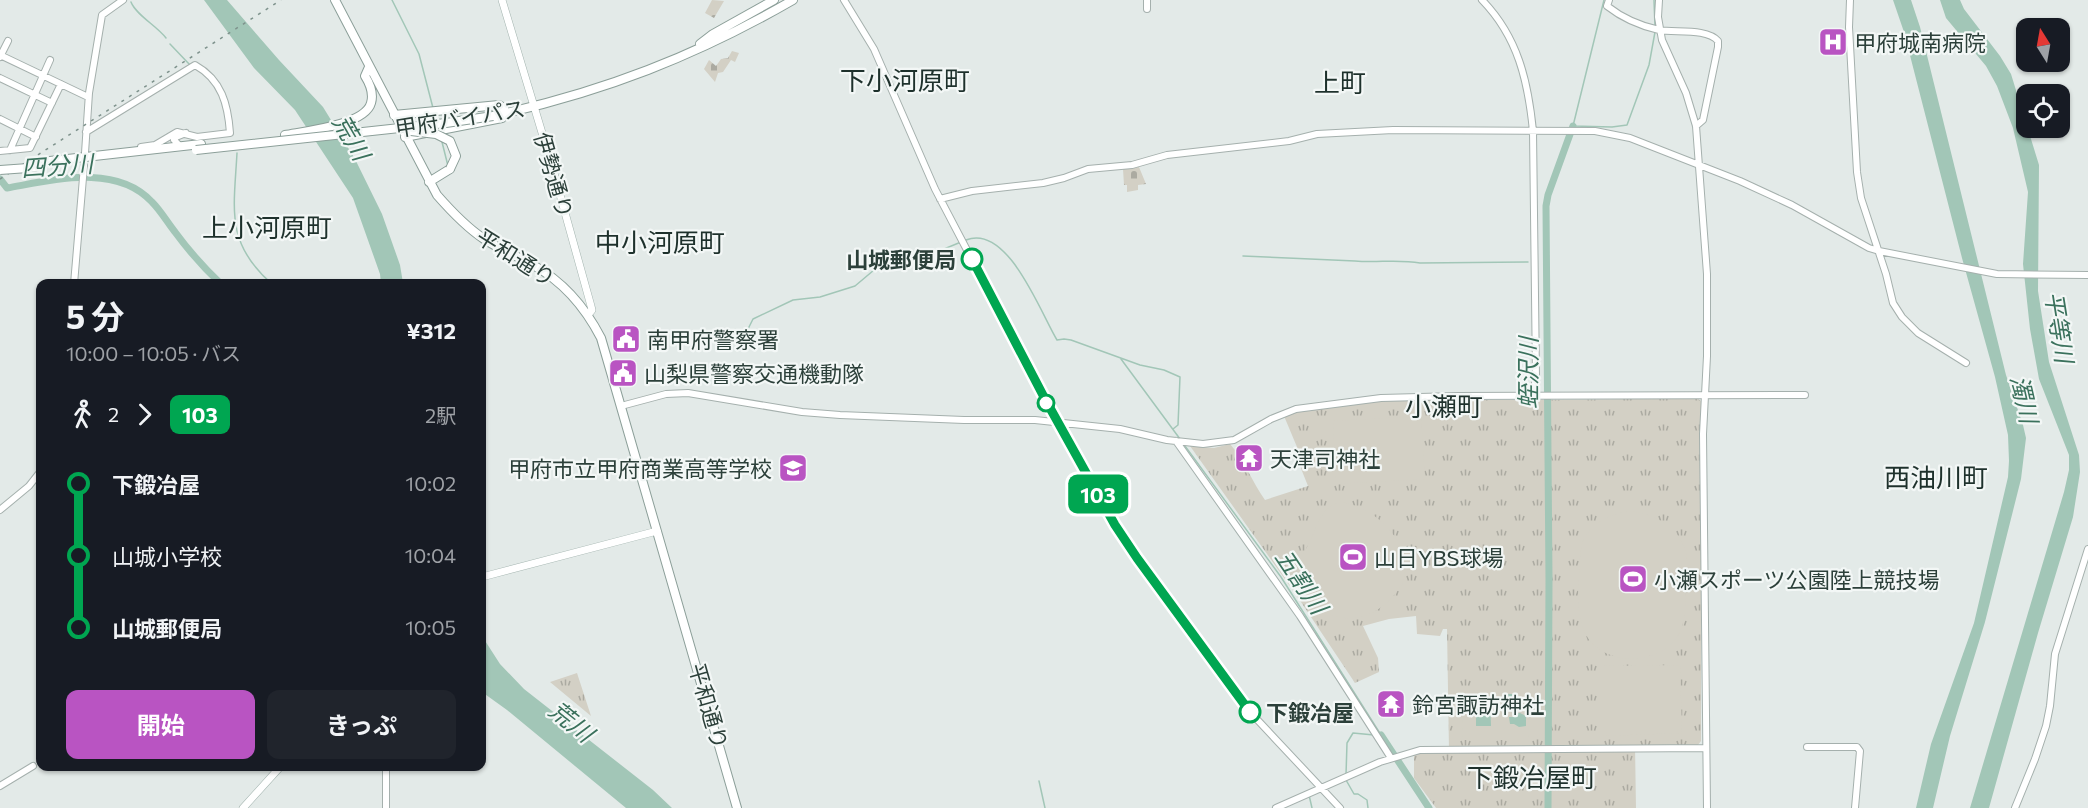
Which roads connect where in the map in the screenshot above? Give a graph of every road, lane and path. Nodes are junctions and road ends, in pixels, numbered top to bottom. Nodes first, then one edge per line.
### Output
1 (123, 0) edge
2 (335, 0) edge
3 (502, 0) edge
4 (774, 0) edge
5 (783, 0) edge
6 (793, 0) edge
7 (800, 0) edge
8 (844, 0) edge
9 (1147, 0) edge
10 (1482, 0) edge
11 (1609, 0) edge
12 (1659, 0) edge
13 (1850, 0) edge
14 (1147, 9) dead end
15 (756, 18) junction
16 (1657, 29) junction
17 (8, 41) dead end
18 (704, 45) junction
19 (0, 56) edge
20 (50, 60) dead end
21 (369, 67) junction
22 (44, 75) junction
23 (0, 78) edge
24 (61, 84) junction
25 (36, 96) junction
26 (88, 97) junction
27 (52, 104) junction
28 (532, 106) junction
29 (504, 108) junction
30 (493, 113) junction
31 (394, 115) junction
32 (0, 119) edge
33 (1696, 126) junction
34 (20, 129) junction
35 (1533, 131) junction
36 (86, 132) junction
37 (186, 133) junction
38 (356, 133) junction
39 (285, 135) junction
40 (36, 137) junction
41 (405, 137) junction
42 (180, 146) junction
43 (199, 147) junction
44 (10, 150) junction
45 (0, 152) edge
46 (84, 153) dead end
47 (121, 153) junction
48 (41, 164) junction
49 (0, 165) edge
50 (1700, 165) junction
51 (84, 166) dead end
52 (0, 170) edge
53 (429, 182) junction
54 (940, 199) junction
55 (1879, 251) junction
56 (2088, 275) edge
57 (74, 279) edge
58 (588, 315) junction
59 (1966, 363) dead end
60 (1805, 395) dead end
61 (1533, 396) junction
62 (1704, 396) junction
63 (621, 406) junction
64 (1059, 423) junction
65 (1090, 427) junction
66 (1067, 438) junction
67 (1180, 442) junction
68 (36, 477) edge
69 (0, 510) edge
70 (657, 531) junction
71 (2088, 549) edge
72 (486, 576) edge
73 (1807, 747) dead end
74 (1706, 748) junction
75 (1394, 757) junction
76 (33, 766) dead end
77 (276, 771) edge
78 (386, 771) edge
79 (0, 786) edge
80 (1322, 789) junction
81 (243, 808) edge
82 (386, 808) edge
83 (737, 808) edge
84 (1276, 808) edge
85 (1340, 808) edge
86 (1707, 808) edge
87 (1855, 808) edge
88 (2015, 808) edge

1 - 26 street
2 - 21 highway, 平和通り
3 - 28 main road, 伊勢通り
4 - 18 highway
5 - 15 highway, 甲府バイパス
6 - 15 highway, 甲府バイパス
7 - 18 highway
8 - 54 street
9 - 14 street
10 - 35 street
11 - 16 street
12 - 16 street
13 - 55 street
15 - 18 highway, 甲府バイパス
16 - 33 street
16 - 33 street
17 - 19 street
18 - 28 highway, 甲府バイパス
19 - 22 street
20 - 22 street
21 - 31 highway, 平和通り
21 - 39 highway
22 - 24 street
22 - 25 street
23 - 25 street
24 - 26 street
24 - 27 street
25 - 27 street
25 - 34 street
26 - 36 street
27 - 40 street
28 - 29 highway, 甲府バイパス
28 - 30 highway, 甲府バイパス
28 - 41 highway
28 - 58 main road, 伊勢通り
29 - 30 highway, 甲府バイパス
29 - 31 highway
30 - 38 highway, 甲府バイパス, bridge
30 - 39 highway, 甲府バイパス
31 - 41 highway, 平和通り
32 - 34 street
33 - 50 street
34 - 40 street
34 - 44 street
35 - 50 street
35 - 54 street
35 - 61 street
36 - 37 street
36 - 46 street
37 - 42 street
37 - 47 street
38 - 43 highway, 甲府バイパス, bridge
38 - 53 highway, bridge
39 - 43 highway, 甲府バイパス
40 - 44 street
41 - 53 highway, 平和通り
42 - 43 highway, 甲府バイパス
42 - 47 highway, 甲府バイパス
43 - 48 highway, 甲府バイパス
44 - 45 street
47 - 48 highway, 甲府バイパス
48 - 49 highway, 甲府バイパス
48 - 52 highway, 甲府バイパス, bridge
50 - 55 street
50 - 62 street
51 - 57 street
53 - 58 highway, 平和通り
54 - 64 street
55 - 56 street
55 - 59 street
58 - 63 highway, 平和通り
60 - 62 street
61 - 62 street
61 - 67 street
62 - 74 street
63 - 64 street
63 - 70 highway, 平和通り
64 - 65 street
64 - 66 street
65 - 66 street
65 - 67 street
66 - 80 street
67 - 75 street
68 - 69 street
70 - 72 main road
70 - 83 highway, 平和通り
71 - 88 street
73 - 87 street
74 - 75 street
74 - 86 street
75 - 80 street
76 - 79 street
77 - 81 main road
78 - 82 street
80 - 84 street
80 - 85 street

